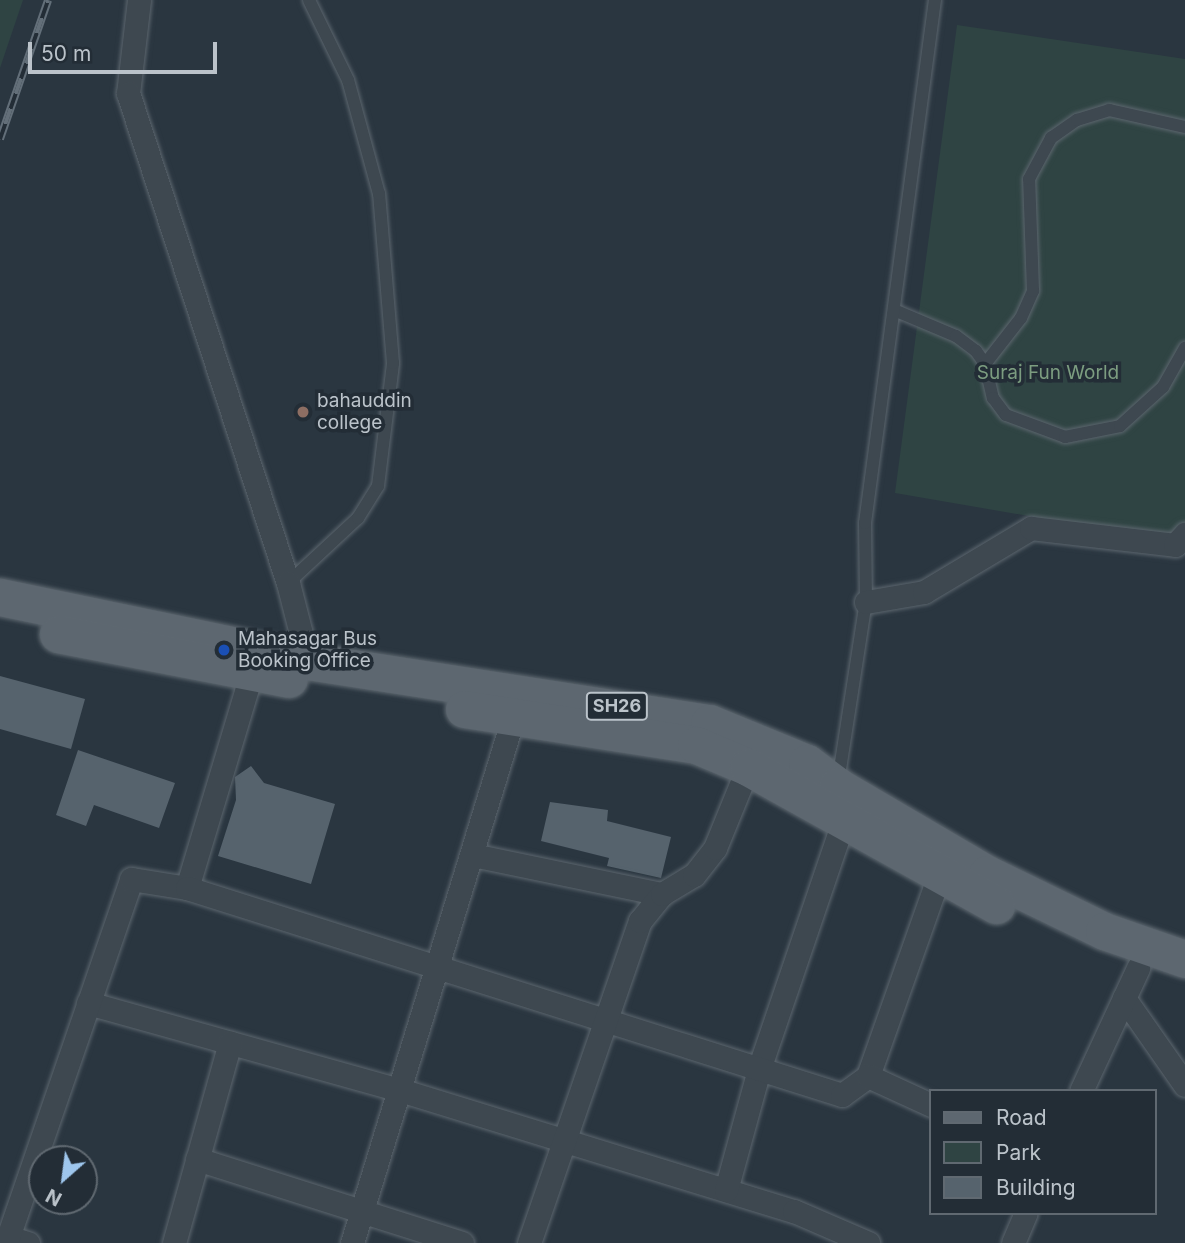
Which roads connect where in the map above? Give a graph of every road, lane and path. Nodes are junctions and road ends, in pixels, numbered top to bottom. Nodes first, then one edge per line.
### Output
1 (139, 0) edge
2 (309, 0) edge
3 (935, 0) edge
4 (1185, 127) edge
5 (894, 310) junction
6 (1185, 348) edge
7 (985, 364) junction
8 (1185, 534) edge
9 (288, 583) junction
10 (0, 597) edge
11 (866, 602) junction
12 (0, 623) edge
13 (308, 661) junction
14 (251, 674) junction
15 (513, 718) junction
16 (748, 767) junction
17 (841, 803) junction
18 (473, 855) junction
19 (939, 876) junction
20 (187, 888) junction
21 (662, 894) junction
22 (1185, 959) edge
23 (438, 967) junction
24 (1185, 982) edge
25 (1131, 983) junction
26 (88, 1003) junction
27 (606, 1021) junction
28 (230, 1044) junction
29 (760, 1069) junction
30 (868, 1076) junction
31 (1185, 1086) edge
32 (1082, 1089) edge
33 (400, 1090) junction
34 (930, 1105) edge
35 (564, 1141) junction
36 (197, 1160) junction
37 (726, 1190) junction
38 (362, 1211) junction
39 (1025, 1215) edge
40 (14, 1241) edge
41 (174, 1243) edge
42 (352, 1243) edge
43 (462, 1243) edge
44 (528, 1243) edge
45 (868, 1243) edge
46 (1013, 1243) edge

1 - 9 street
2 - 9 lane
3 - 5 lane
4 - 7 lane
5 - 7 lane
5 - 11 lane
6 - 7 lane
8 - 11 street
9 - 13 street
10 - 13 main road, SH26
11 - 17 lane
12 - 14 main road, SH26
13 - 17 main road, SH26
14 - 15 main road, SH26
14 - 20 street
15 - 16 main road, SH26
15 - 18 street
16 - 17 main road, SH26
16 - 21 street
17 - 19 main road, SH26
17 - 22 main road, SH26
17 - 29 street
18 - 21 street
18 - 23 street
19 - 25 main road, SH26
19 - 30 street
20 - 23 street
20 - 26 street
21 - 27 street
23 - 27 street
23 - 33 street
24 - 25 main road, SH26
25 - 31 street
25 - 32 street
26 - 28 street
26 - 40 street
27 - 29 street
27 - 35 street
28 - 33 street
28 - 36 street
29 - 30 street
29 - 37 street
30 - 34 street
33 - 35 street
33 - 38 street
35 - 37 street
35 - 44 street
36 - 38 street
36 - 41 street
37 - 45 street
38 - 42 street
38 - 43 street
39 - 46 street

